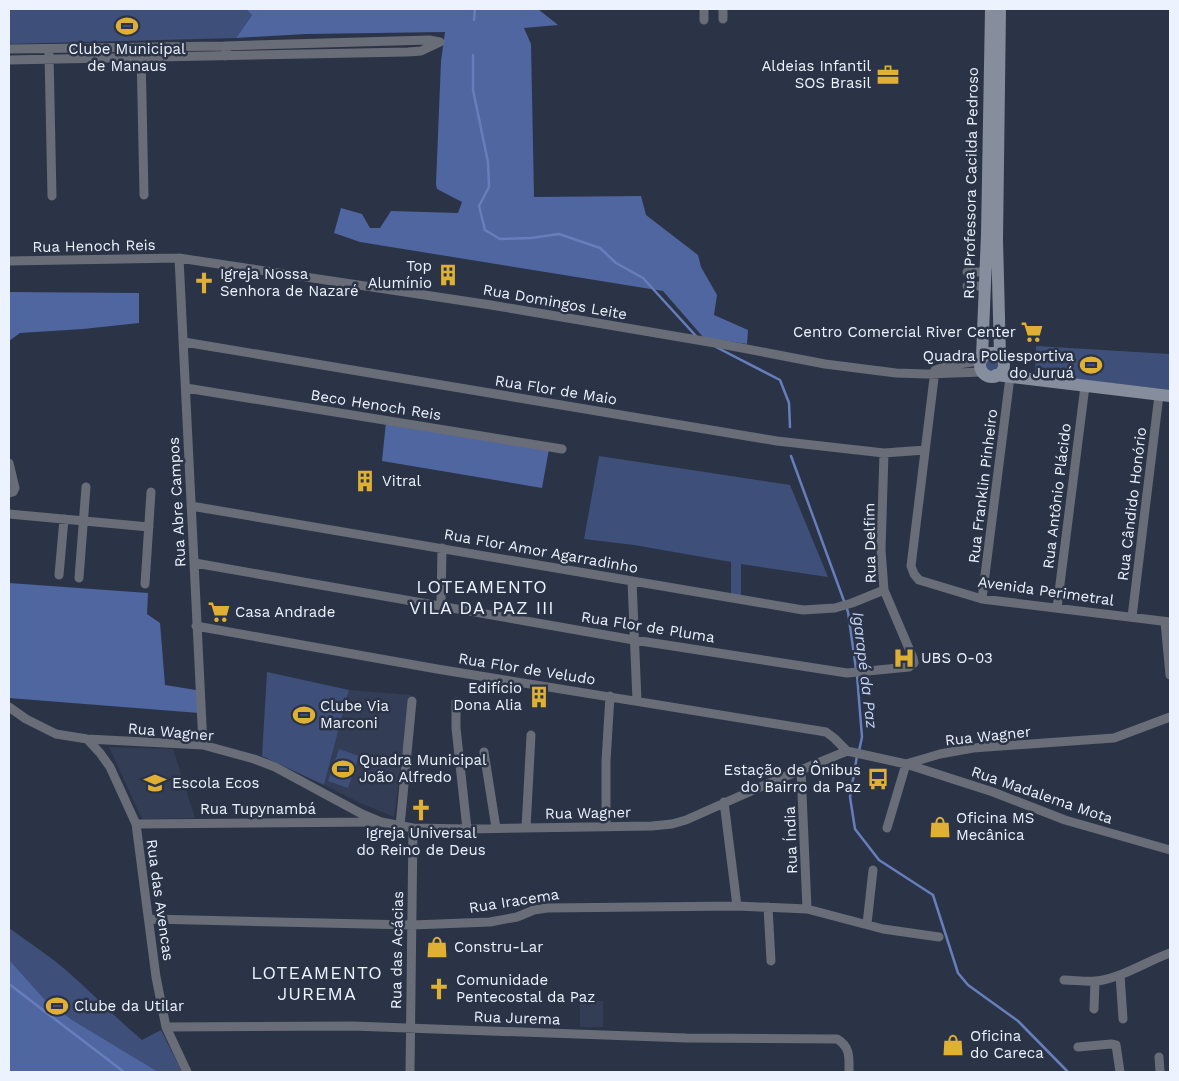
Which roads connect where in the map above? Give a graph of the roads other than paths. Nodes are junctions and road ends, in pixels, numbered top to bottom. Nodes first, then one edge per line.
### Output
1 (704, 9) edge
2 (723, 9) edge
3 (990, 9) edge
4 (1000, 9) edge
5 (723, 19) dead end
6 (704, 20) dead end
7 (224, 46) junction
8 (141, 47) junction
9 (49, 48) junction
10 (9, 49) edge
11 (225, 56) junction
12 (141, 57) junction
13 (49, 59) junction
14 (9, 60) edge
15 (144, 195) dead end
16 (52, 196) dead end
17 (180, 258) junction
18 (9, 261) edge
19 (967, 272) dead end
20 (986, 272) junction
21 (967, 286) dead end
22 (986, 286) junction
23 (184, 342) junction
24 (1001, 358) junction
25 (982, 363) junction
26 (932, 373) junction
27 (996, 375) junction
28 (1010, 377) junction
29 (1032, 380) junction
30 (1085, 386) junction
31 (186, 388) junction
32 (1164, 396) edge
33 (562, 449) dead end
34 (925, 450) junction
35 (884, 453) junction
36 (9, 463) edge
37 (86, 487) dead end
38 (151, 492) dead end
39 (9, 493) edge
40 (191, 506) junction
41 (9, 514) edge
42 (64, 519) junction
43 (84, 521) junction
44 (149, 526) junction
45 (442, 548) junction
46 (194, 563) junction
47 (59, 576) dead end
48 (79, 578) dead end
49 (632, 581) junction
50 (145, 584) dead end
51 (884, 590) junction
52 (982, 599) junction
53 (441, 605) junction
54 (1057, 608) junction
55 (1132, 617) junction
56 (1168, 622) edge
57 (196, 626) junction
58 (634, 640) junction
59 (913, 658) joint
60 (1170, 675) edge
61 (610, 696) junction
62 (412, 701) dead end
63 (637, 701) junction
64 (456, 702) dead end
65 (9, 707) edge
66 (1170, 717) edge
67 (531, 735) dead end
68 (87, 739) junction
69 (203, 745) junction
70 (484, 752) dead end
71 (850, 752) junction
72 (906, 764) junction
73 (801, 770) junction
74 (724, 802) junction
75 (381, 822) junction
76 (136, 824) junction
77 (400, 826) junction
78 (606, 826) junction
79 (413, 828) junction
80 (496, 828) junction
81 (526, 828) junction
82 (888, 828) dead end
83 (467, 829) junction
84 (1170, 850) edge
85 (873, 870) dead end
86 (737, 906) junction
87 (768, 907) junction
88 (807, 909) junction
89 (150, 918) junction
90 (867, 924) junction
91 (412, 925) junction
92 (939, 937) dead end
93 (1170, 954) edge
94 (771, 961) dead end
95 (1120, 975) junction
96 (1064, 980) dead end
97 (1095, 981) junction
98 (1094, 1010) dead end
99 (1123, 1019) dead end
100 (166, 1027) junction
101 (410, 1028) junction
102 (1078, 1047) dead end
103 (1159, 1058) dead end
104 (186, 1072) edge
105 (410, 1072) edge
106 (849, 1072) edge
107 (1120, 1072) edge
108 (1160, 1072) edge

1 - 6 street
2 - 5 street
3 - 20 street, Rua Professora Cacilda Pedroso
4 - 24 street, Rua Professora Cacilda Pedroso
7 - 8 street
7 - 11 street
7 - 11 street
8 - 9 street
8 - 12 street
9 - 10 street
9 - 13 street
11 - 12 street
12 - 13 street
12 - 15 street
13 - 14 street
13 - 16 street
17 - 18 street, Rua Henoch Reis
17 - 23 street, Rua Abre Campos
17 - 26 street, Rua Domingos Leite
19 - 20 street
20 - 22 street, Rua Professora Cacilda Pedroso
21 - 22 street
22 - 25 street, Rua Professora Cacilda Pedroso
23 - 31 street, Rua Abre Campos
23 - 35 street, Rua Flor de Maio
24 - 25 street
24 - 27 street
24 - 29 street
25 - 26 street, Rua Domingos Leite
25 - 27 street
26 - 34 street
27 - 28 street
28 - 29 street
28 - 52 street, Rua Franklin Pinheiro
29 - 30 street
30 - 32 street
30 - 54 street, Rua Antônio Plácido
31 - 33 street, Beco Henoch Reis
31 - 40 street, Rua Abre Campos
32 - 55 street, Rua Cândido Honório
34 - 35 street, Rua Flor de Maio
34 - 52 street, Avenida Perimetral
35 - 51 street, Rua Delfim
36 - 39 street
37 - 43 street
38 - 44 street
40 - 45 street, Rua Flor Amor Agarradinho
40 - 46 street, Rua Abre Campos
41 - 42 street
42 - 43 street
42 - 47 street
43 - 44 street
43 - 48 street
44 - 50 street
45 - 49 street, Rua Flor Amor Agarradinho
45 - 53 street
46 - 53 street, Rua Flor de Pluma
46 - 57 street, Rua Abre Campos
49 - 51 street, Rua Flor Amor Agarradinho
49 - 58 street
51 - 59 street, Rua Delfim
52 - 54 street, Avenida Perimetral
53 - 58 street, Rua Flor de Pluma
54 - 55 street, Avenida Perimetral
55 - 56 street, Avenida Perimetral
56 - 60 street
57 - 61 street, Rua Flor de Veludo
57 - 69 street, Rua Abre Campos
58 - 59 street, Rua Flor de Pluma
58 - 63 street
61 - 63 street, Rua Flor de Veludo
61 - 78 street
62 - 77 street
63 - 71 street, Rua Flor de Veludo
64 - 83 street
65 - 68 street, Rua Wagner
66 - 72 street, Rua Wagner
67 - 81 street
68 - 69 street, Rua Wagner
68 - 76 street, Rua das Avencas
69 - 75 street, Rua Wagner
70 - 80 street
71 - 72 street, Rua Wagner
71 - 73 street, Rua Wagner
72 - 82 street
72 - 84 street, Rua Madalema Mota
73 - 74 street, Rua Wagner
73 - 88 street, Rua Índia
74 - 78 street, Rua Wagner
74 - 86 street
75 - 76 street, Rua Tupynambá
75 - 77 street, Rua Wagner
76 - 89 street, Rua das Avencas
77 - 79 street, Rua Wagner
78 - 81 street, Rua Wagner
79 - 83 street, Rua Wagner
79 - 91 street, Rua das Acácias
80 - 81 street, Rua Wagner
80 - 83 street, Rua Wagner
85 - 90 street
86 - 87 street, Rua Iracema
86 - 91 street, Rua Iracema
87 - 88 street, Rua Iracema
87 - 94 street
88 - 90 street, Rua Iracema
89 - 91 street, Rua Iracema
89 - 100 street, Rua das Avencas
90 - 92 street, Rua Iracema
91 - 101 street, Rua das Acácias
93 - 95 street
95 - 97 street
95 - 99 street
96 - 97 street
97 - 98 street
100 - 101 street, Rua Jurema
100 - 104 street, Rua das Avencas
101 - 105 street, Rua das Acácias
101 - 106 street, Rua Jurema
102 - 107 street
103 - 108 street

